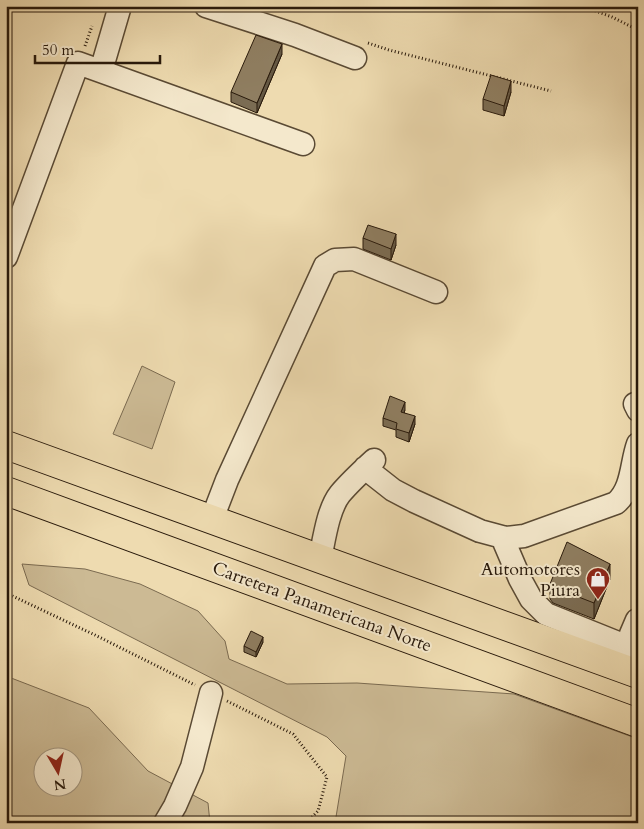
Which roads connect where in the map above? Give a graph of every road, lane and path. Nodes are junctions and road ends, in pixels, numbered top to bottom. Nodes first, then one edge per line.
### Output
1 (120, 6) edge
2 (206, 6) edge
3 (582, 6) edge
4 (94, 22) dead end
5 (638, 30) edge
6 (358, 49) joint
7 (78, 63) junction
8 (101, 71) junction
9 (551, 90) dead end
10 (303, 144) dead end
11 (6, 257) edge
12 (436, 292) dead end
13 (638, 444) edge
14 (6, 445) edge
15 (6, 491) edge
16 (212, 520) junction
17 (502, 537) junction
18 (320, 559) junction
19 (637, 620) edge
20 (631, 660) edge
21 (211, 693) dead end
22 (638, 723) edge
23 (165, 823) edge

1 - 8 lane
2 - 6 lane
3 - 5 path
4 - 7 path
6 - 9 path
7 - 8 lane
7 - 11 lane
8 - 10 lane
12 - 16 lane
13 - 17 lane
14 - 16 highway
15 - 22 highway, Carretera Panamericana Norte
16 - 18 highway
17 - 18 lane
17 - 20 lane
18 - 20 highway
19 - 20 lane
21 - 23 lane

